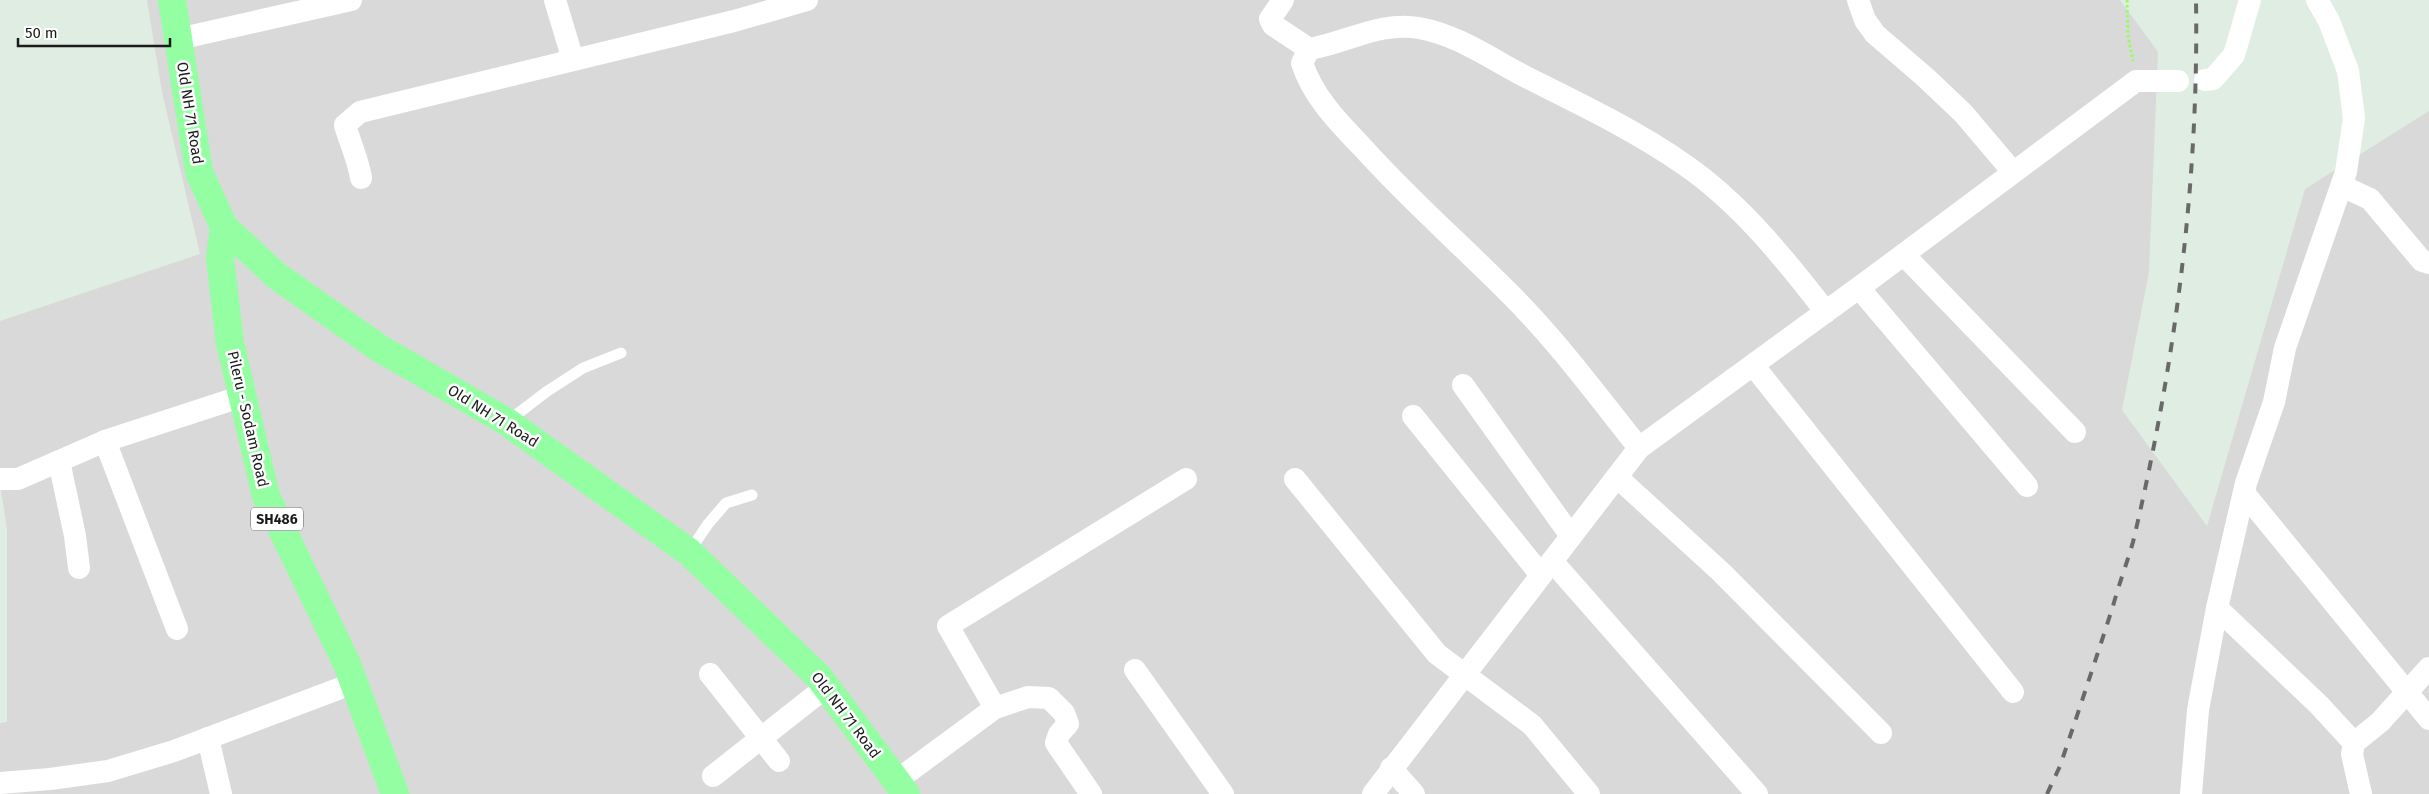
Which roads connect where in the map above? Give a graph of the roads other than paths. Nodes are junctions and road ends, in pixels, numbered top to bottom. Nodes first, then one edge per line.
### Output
1 (172, 0) edge
2 (351, 0) edge
3 (555, 0) edge
4 (805, 0) edge
5 (1283, 0) edge
6 (1858, 0) edge
7 (2250, 0) edge
8 (2317, 0) edge
9 (178, 39) junction
10 (1309, 49) junction
11 (573, 60) junction
12 (2178, 80) dead end
13 (2205, 80) dead end
14 (2013, 172) junction
15 (360, 178) dead end
16 (2342, 186) junction
17 (224, 227) junction
18 (1904, 255) junction
19 (2429, 264) edge
20 (1859, 288) junction
21 (1826, 312) junction
22 (621, 353) dead end
23 (1753, 365) junction
24 (1464, 385) dead end
25 (243, 396) junction
26 (1413, 416) dead end
27 (507, 422) junction
28 (2075, 432) dead end
29 (105, 441) junction
30 (1639, 448) junction
31 (59, 461) junction
32 (1617, 477) junction
33 (1186, 479) dead end
34 (0, 480) edge
35 (1295, 480) dead end
36 (2026, 486) dead end
37 (2244, 493) junction
38 (752, 495) dead end
39 (1571, 536) junction
40 (690, 552) junction
41 (80, 568) dead end
42 (1546, 568) junction
43 (2217, 608) junction
44 (177, 629) dead end
45 (2429, 668) edge
46 (1135, 670) dead end
47 (710, 674) dead end
48 (1463, 674) junction
49 (354, 683) junction
50 (826, 686) junction
51 (2407, 691) junction
52 (2013, 692) dead end
53 (995, 708) junction
54 (2429, 719) edge
55 (1881, 733) dead end
56 (208, 738) junction
57 (761, 738) junction
58 (2354, 743) junction
59 (779, 761) dead end
60 (1391, 768) junction
61 (713, 776) dead end
62 (0, 783) edge
63 (901, 788) edge
64 (221, 794) edge
65 (395, 794) edge
66 (1091, 794) edge
67 (1223, 794) edge
68 (1373, 794) edge
69 (1414, 794) edge
70 (1589, 794) edge
71 (1757, 794) edge
72 (2191, 794) edge
73 (2361, 794) edge

1 - 9 main road, Old NH 71 Road
2 - 9 street
3 - 11 street
4 - 11 street
5 - 10 street
6 - 14 street
7 - 13 street
8 - 16 street
9 - 17 main road, Old NH 71 Road
10 - 21 street
10 - 30 street
11 - 15 street
12 - 14 street
14 - 18 street
16 - 19 street
16 - 37 street
17 - 25 main road, Pileru - Sodam Road / SH486
17 - 27 main road, Old NH 71 Road
18 - 20 street
18 - 28 street
20 - 21 street
20 - 36 street
21 - 23 street
22 - 27 lane
23 - 30 street
23 - 52 street
24 - 39 street
25 - 29 street
25 - 49 main road, Pileru - Sodam Road / SH486
26 - 42 street
27 - 40 main road, Old NH 71 Road
29 - 31 street
29 - 44 street
30 - 32 street
31 - 34 street
31 - 41 street
32 - 39 street
32 - 55 street
33 - 53 street
35 - 48 street
37 - 43 street
37 - 51 street
38 - 40 lane
39 - 42 street
40 - 50 main road, Old NH 71 Road
42 - 48 street
42 - 71 street
43 - 58 street
43 - 72 street
45 - 51 street
46 - 67 street
47 - 57 street
48 - 60 street
48 - 70 street
49 - 56 street
49 - 65 main road, Pileru - Sodam Road / SH486
50 - 57 street
50 - 63 main road, Old NH 71 Road
51 - 54 street
51 - 58 street
53 - 63 street
53 - 66 street
56 - 62 street
56 - 64 street
57 - 59 street
57 - 61 street
58 - 73 street
60 - 68 street
60 - 69 street

